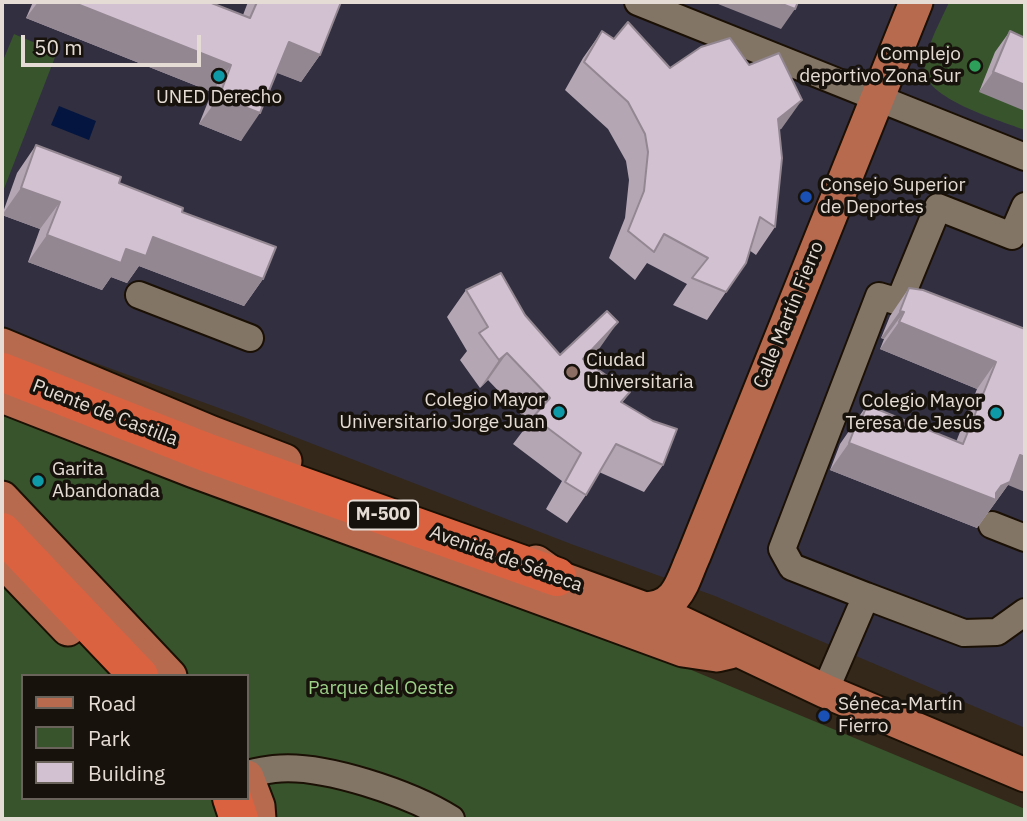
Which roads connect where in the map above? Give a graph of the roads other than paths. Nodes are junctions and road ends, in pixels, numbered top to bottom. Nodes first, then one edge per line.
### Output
1 (638, 2) edge
2 (916, 2) edge
3 (876, 98) junction
4 (1025, 158) edge
5 (1025, 205) edge
6 (1019, 239) edge
7 (139, 295) dead end
8 (250, 338) dead end
9 (2, 345) edge
10 (2, 372) edge
11 (2, 396) edge
12 (208, 453) joint
13 (2, 498) edge
14 (992, 525) edge
15 (2, 532) edge
16 (1025, 538) edge
17 (2, 560) edge
18 (557, 577) junction
19 (866, 596) junction
20 (665, 609) junction
21 (1025, 612) edge
22 (738, 649) junction
23 (111, 674) edge
24 (137, 674) edge
25 (168, 674) edge
26 (825, 691) junction
27 (1025, 775) edge
28 (248, 776) edge
29 (248, 779) edge
30 (219, 800) edge
31 (233, 800) edge
32 (228, 819) edge
33 (239, 819) edge
34 (259, 819) edge
35 (451, 819) edge

1 - 3 street
2 - 3 main road, Calle Martín Fierro
3 - 4 street
3 - 20 main road, Calle Martín Fierro
5 - 6 street
6 - 19 street
7 - 8 street
9 - 18 main road
10 - 12 highway, Puente de Castilla / M-500
11 - 22 main road
12 - 18 highway, Avenida de Séneca / M-500
13 - 25 main road
14 - 16 street
15 - 24 highway
17 - 23 main road
18 - 20 main road, Avenida de Séneca
19 - 21 street
19 - 26 street
20 - 22 main road, Avenida de Séneca
22 - 26 main road, Avenida de Séneca
26 - 27 main road, Avenida de Séneca
28 - 35 street
29 - 34 main road
30 - 32 main road
31 - 33 highway

